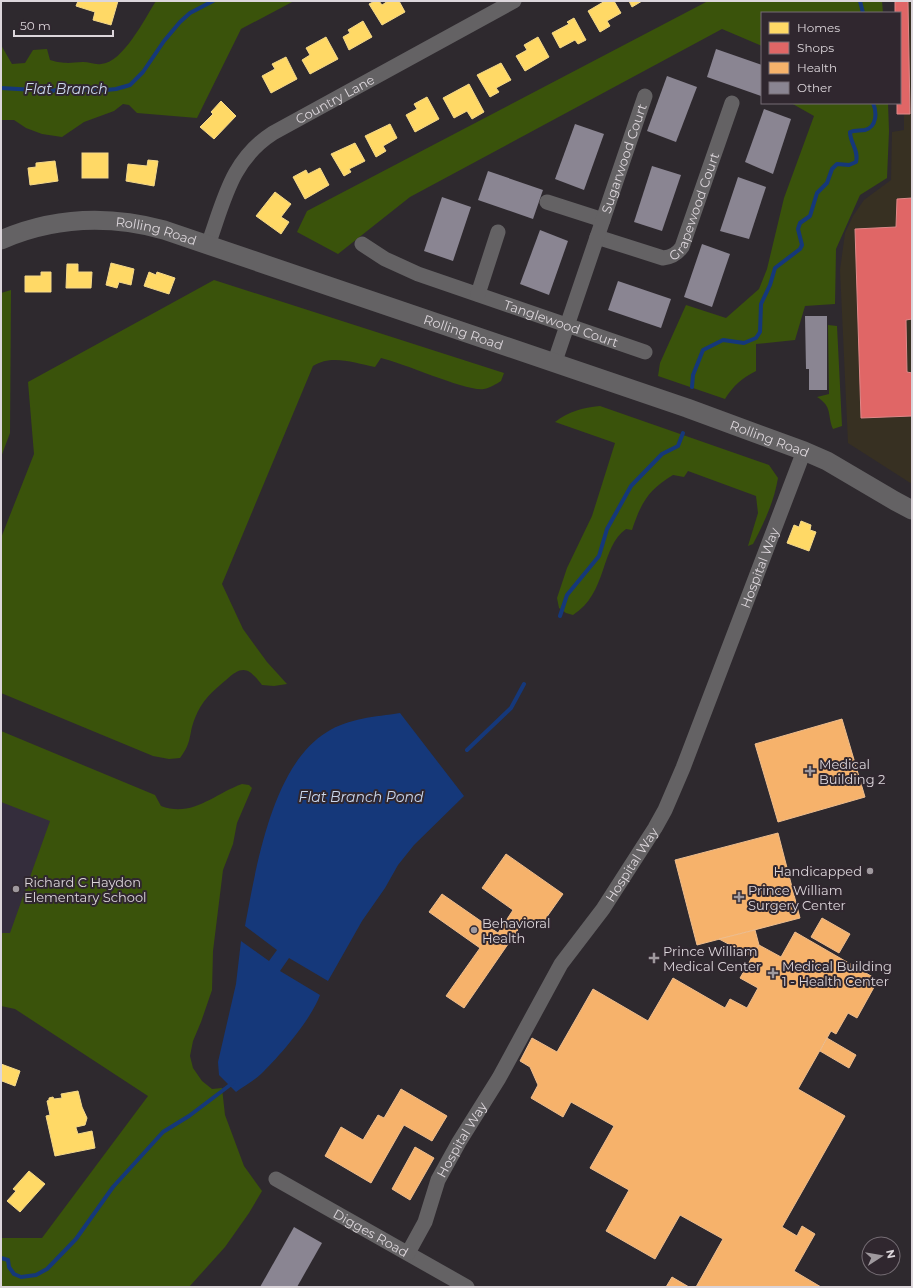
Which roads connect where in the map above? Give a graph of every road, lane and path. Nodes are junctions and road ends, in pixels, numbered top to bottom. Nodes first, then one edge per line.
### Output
1 (514, 1) edge
2 (645, 96) dead end
3 (732, 103) dead end
4 (547, 202) dead end
5 (603, 220) junction
6 (498, 232) dead end
7 (597, 237) junction
8 (1, 240) edge
9 (362, 244) dead end
10 (208, 245) junction
11 (478, 294) junction
12 (567, 325) junction
13 (645, 352) dead end
14 (554, 364) junction
15 (804, 451) junction
16 (912, 510) edge
17 (276, 1179) dead end
18 (408, 1253) junction
19 (466, 1287) edge

1 - 10 street, Country Lane
2 - 5 street, Sugarwood Court
3 - 7 street, Grapewood Court
4 - 5 street, Sugarwood Court
5 - 7 street, Sugarwood Court
6 - 11 street
7 - 12 street, Sugarwood Court
8 - 10 street, Rolling Road
9 - 11 street, Tanglewood Court
10 - 14 street, Rolling Road
11 - 12 street, Tanglewood Court
12 - 13 street, Tanglewood Court
12 - 14 street, Sugarwood Court
14 - 15 street, Rolling Road
15 - 16 street, Rolling Road
15 - 18 street, Hospital Way
17 - 18 street, Digges Road
18 - 19 street, Digges Road

